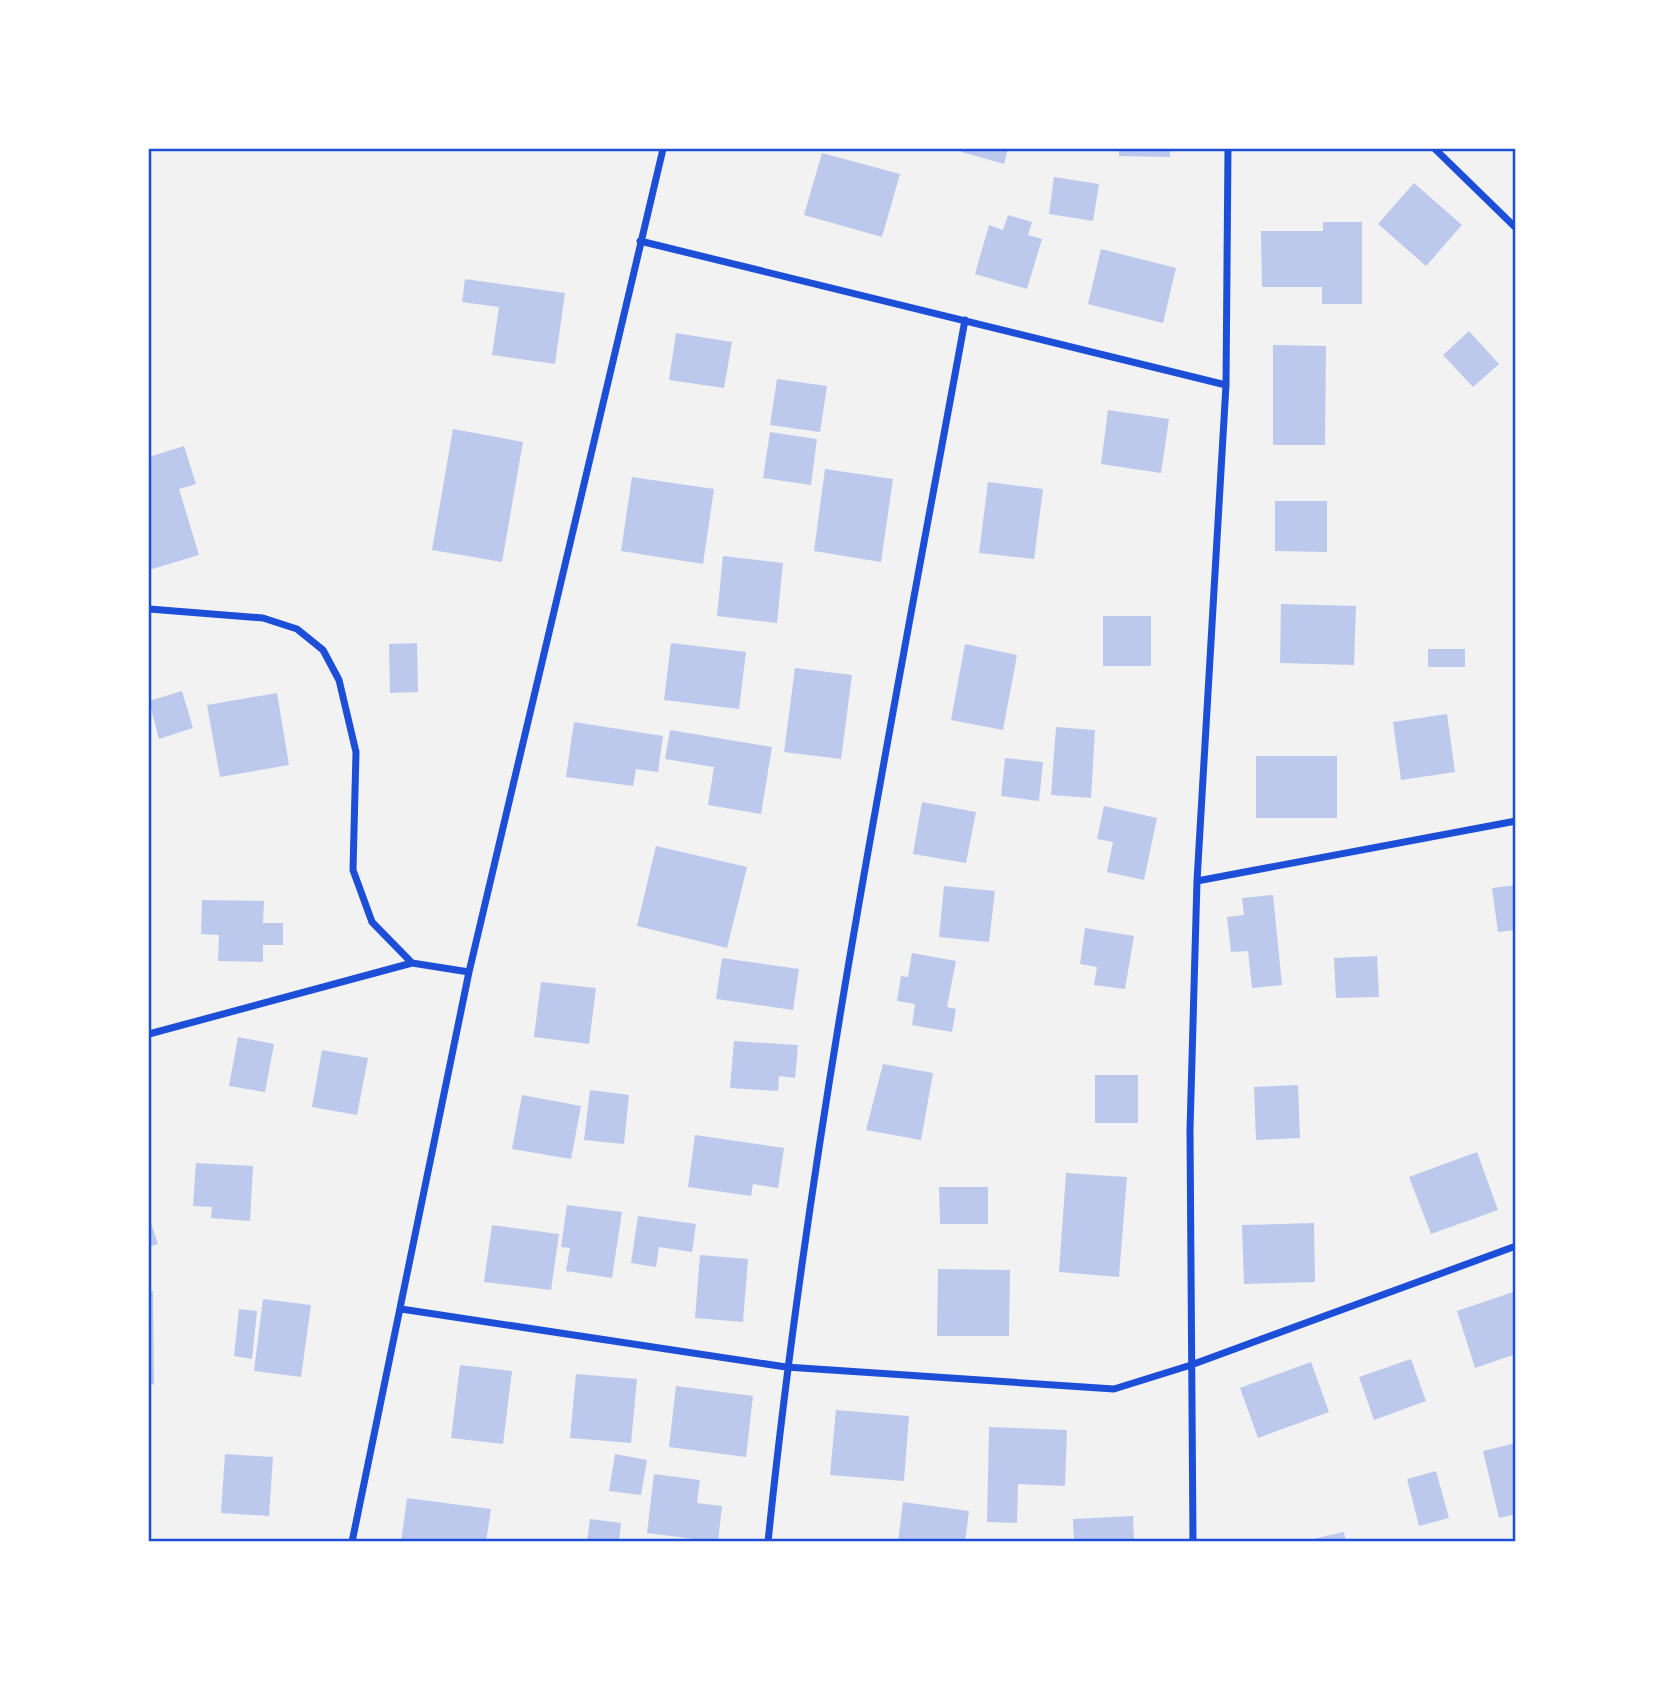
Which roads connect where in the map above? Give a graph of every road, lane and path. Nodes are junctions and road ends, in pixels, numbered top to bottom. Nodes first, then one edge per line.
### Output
1 (663, 149) edge
2 (1228, 149) edge
3 (1435, 149) edge
4 (1516, 228) edge
5 (640, 241) junction
6 (965, 320) junction
7 (1226, 385) junction
8 (149, 609) edge
9 (1516, 821) edge
10 (1197, 881) junction
11 (412, 963) junction
12 (469, 972) junction
13 (149, 1034) edge
14 (1516, 1246) edge
15 (401, 1309) junction
16 (1191, 1365) junction
17 (786, 1367) junction
18 (352, 1542) edge
19 (768, 1542) edge
20 (1193, 1542) edge

1 - 5 street
2 - 7 street
3 - 4 street
5 - 6 street
5 - 12 street
6 - 7 street
6 - 17 street
7 - 10 street
8 - 11 street
9 - 10 street
10 - 16 street
11 - 12 street
11 - 13 street
12 - 15 street
14 - 16 street
15 - 17 street
15 - 18 street
16 - 17 street
16 - 20 street
17 - 19 street

